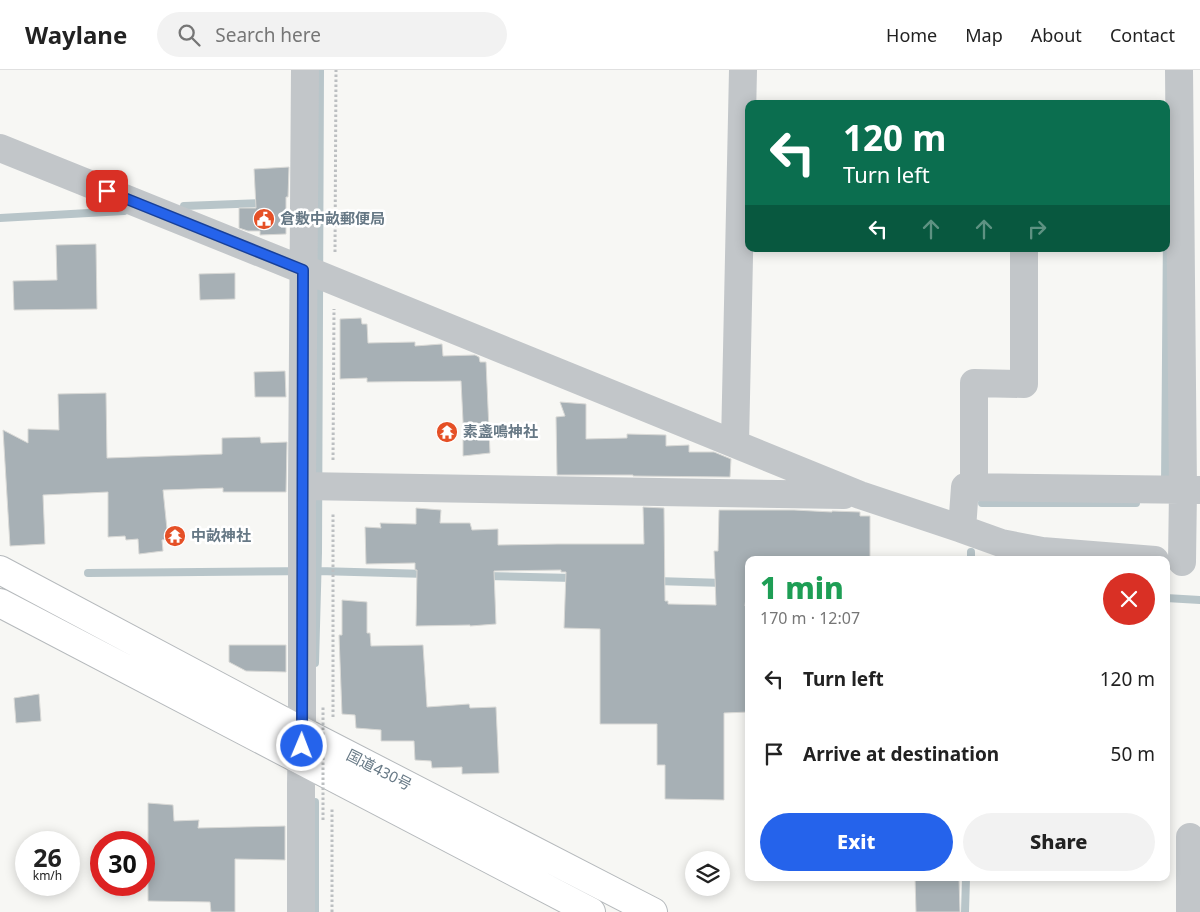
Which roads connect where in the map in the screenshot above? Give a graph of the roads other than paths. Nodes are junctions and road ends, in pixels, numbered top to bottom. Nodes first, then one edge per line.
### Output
1 (305, 70) edge
2 (743, 70) edge
3 (1179, 70) edge
4 (0, 148) edge
5 (1024, 252) edge
6 (314, 274) junction
7 (735, 444) junction
8 (974, 487) junction
9 (318, 492) junction
10 (1179, 494) edge
11 (860, 495) junction
12 (962, 529) junction
13 (1109, 556) edge
14 (1176, 561) edge
15 (0, 570) edge
16 (0, 604) edge
17 (302, 731) junction
18 (301, 761) junction
19 (1190, 837) dead end
20 (301, 912) edge
21 (591, 912) edge
22 (653, 912) edge
23 (1190, 912) edge

1 - 6 street
2 - 7 street
3 - 10 street
4 - 6 street
5 - 8 street
6 - 7 street
6 - 9 street
7 - 11 street
8 - 10 street
8 - 12 street
9 - 11 street
9 - 17 street
10 - 14 street
11 - 12 street
12 - 13 street
15 - 17 highway, 国道430号
16 - 18 highway, 国道430号
17 - 18 street
17 - 22 highway, 国道430号
18 - 20 street
18 - 21 highway, 国道430号
19 - 23 street

